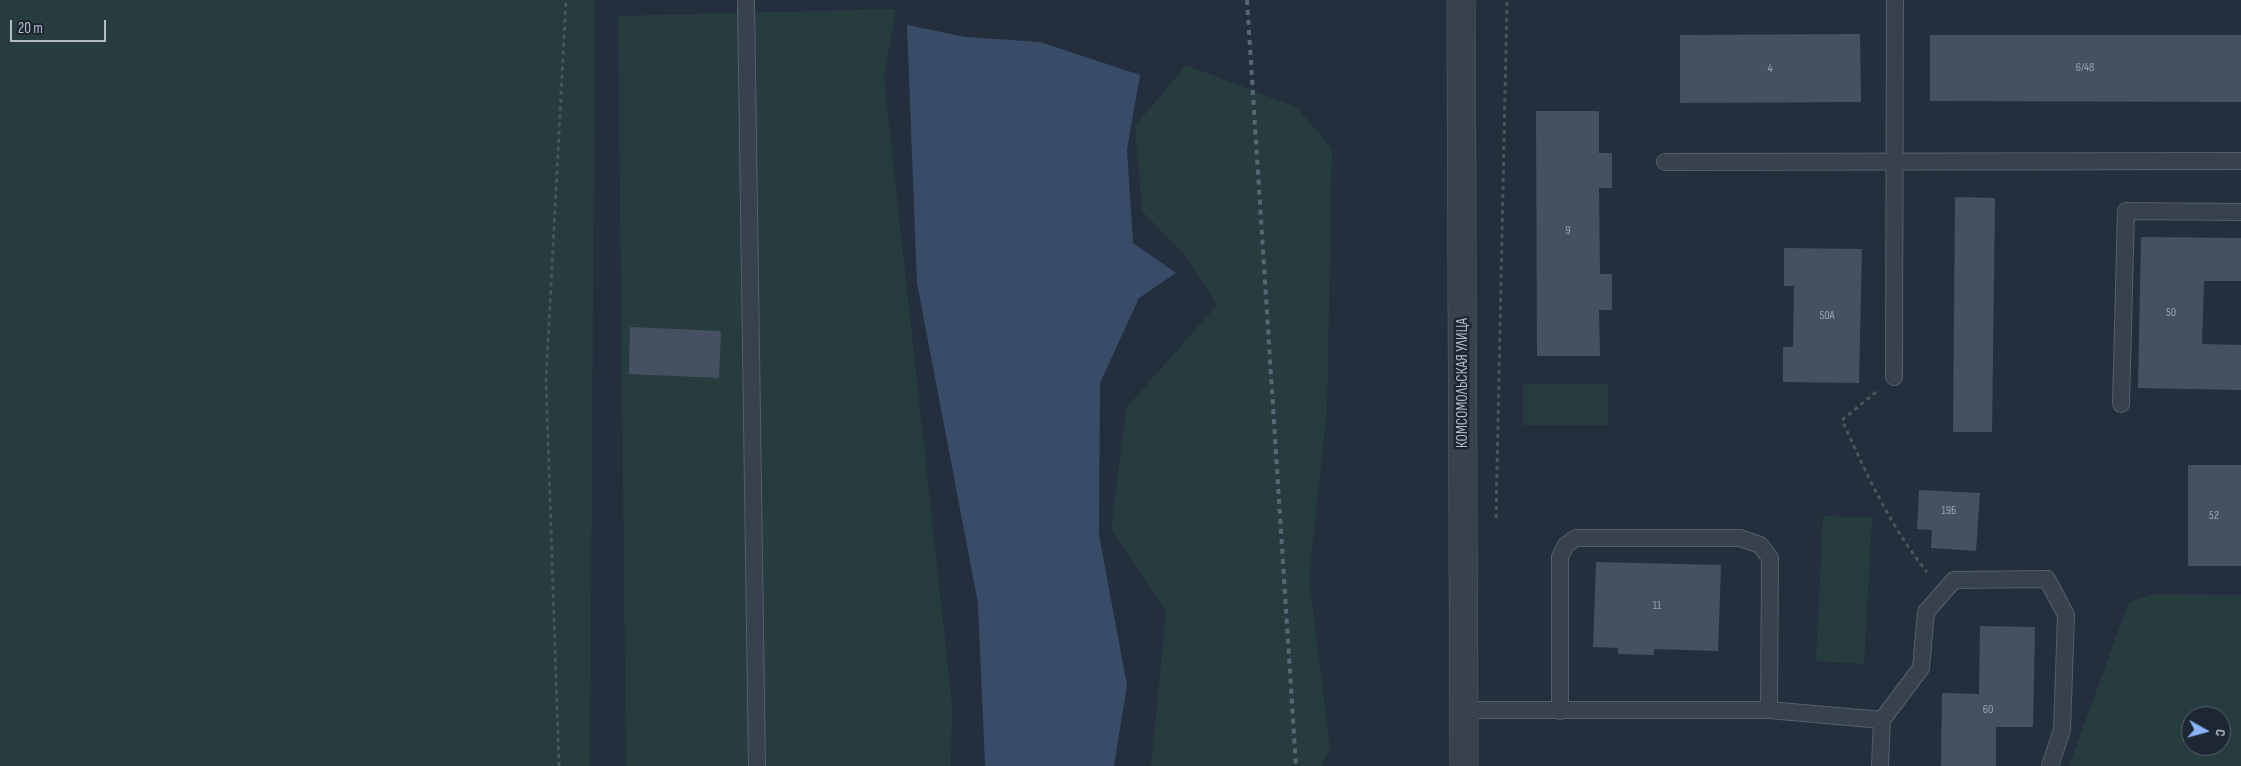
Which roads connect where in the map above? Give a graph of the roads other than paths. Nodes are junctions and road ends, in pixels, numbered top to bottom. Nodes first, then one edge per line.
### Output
1 (746, 0) edge
2 (1461, 0) edge
3 (1895, 0) edge
4 (1894, 161) junction
5 (2241, 161) edge
6 (1665, 162) dead end
7 (2241, 212) edge
8 (1894, 377) road end
9 (2121, 404) dead end
10 (1465, 710) junction
11 (1560, 710) junction
12 (1769, 710) junction
13 (1882, 720) junction
14 (757, 766) edge
15 (1464, 766) edge
16 (1880, 766) edge
17 (2050, 766) edge

1 - 14 lane
2 - 10 street, КОМСОМОЛЬСКАЯ УЛИЦА
3 - 4 lane
4 - 5 lane
4 - 6 lane
4 - 8 lane
7 - 9 lane
10 - 11 lane
10 - 15 street, КОМСОМОЛЬСКАЯ УЛИЦА
11 - 12 lane
11 - 12 lane
12 - 13 lane
13 - 16 lane
13 - 17 lane

